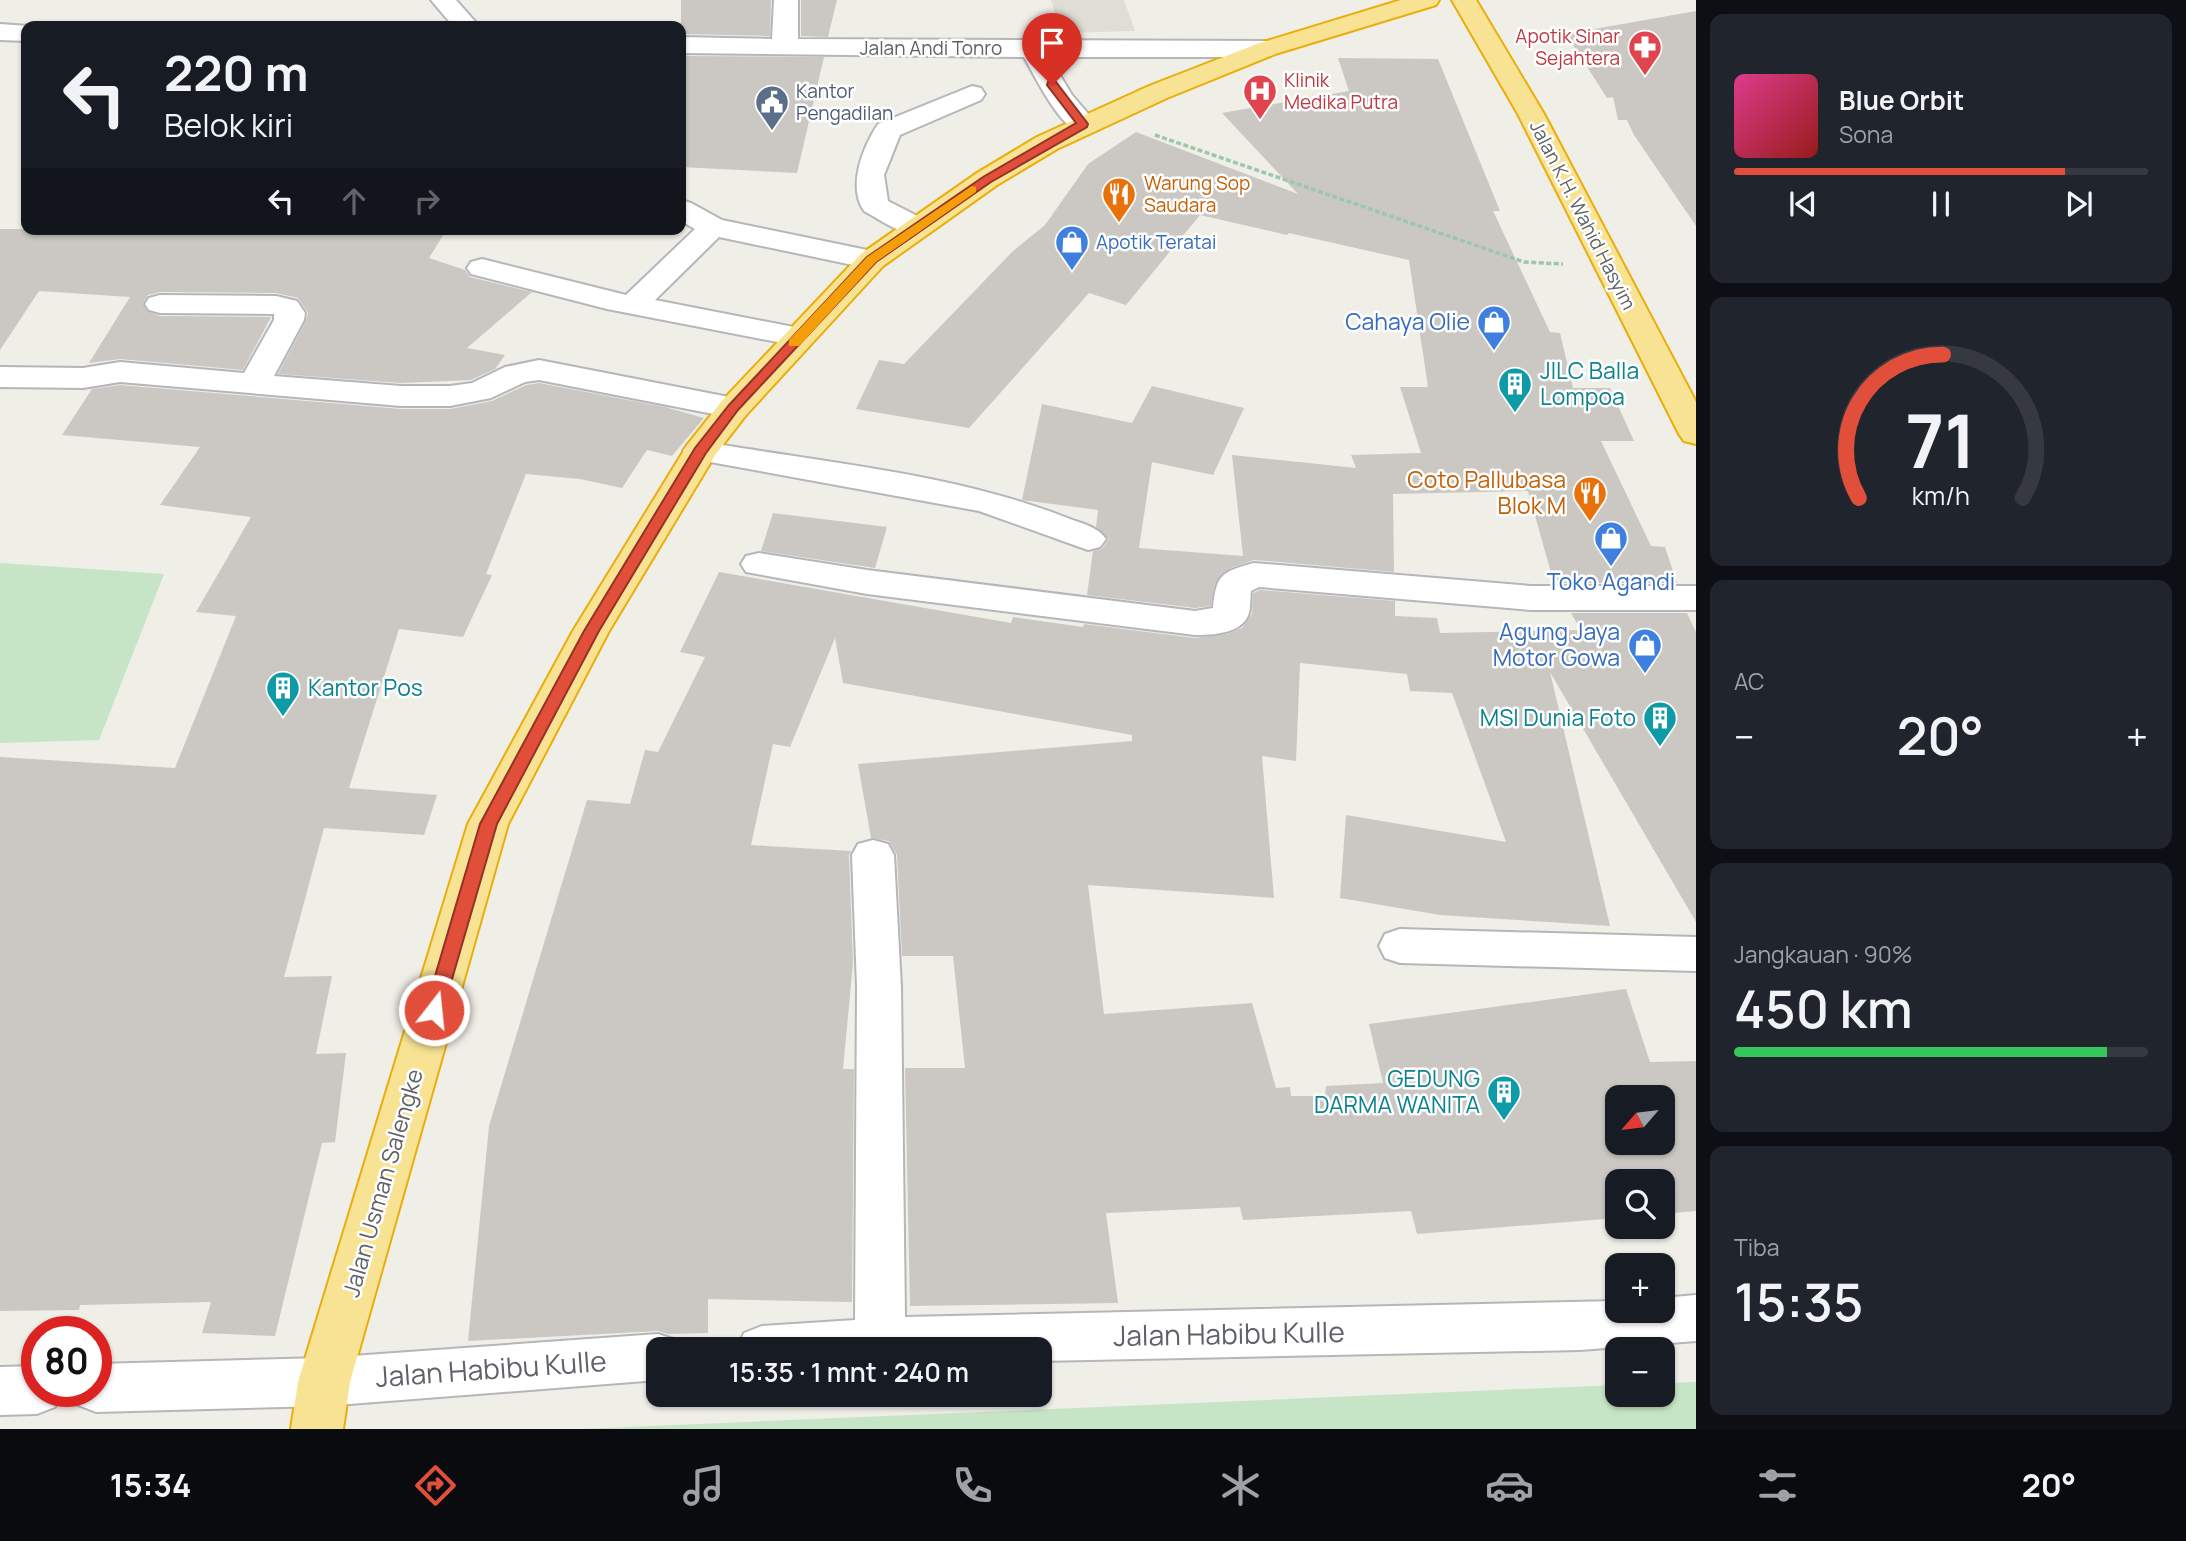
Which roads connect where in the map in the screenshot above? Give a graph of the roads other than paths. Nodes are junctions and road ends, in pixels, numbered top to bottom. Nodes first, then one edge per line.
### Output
1 (443, 0) edge
2 (786, 0) edge
3 (1427, 0) edge
4 (1464, 0) edge
5 (462, 21) edge
6 (0, 32) edge
7 (21, 33) edge
8 (686, 45) edge
9 (785, 47) junction
10 (1032, 49) junction
11 (1266, 49) junction
12 (972, 94) dead end
13 (1083, 124) junction
14 (686, 212) edge
15 (713, 227) junction
16 (917, 227) junction
17 (872, 260) junction
18 (482, 268) dead end
19 (160, 304) dead end
20 (633, 305) junction
21 (798, 337) junction
22 (0, 377) edge
23 (254, 383) junction
24 (734, 408) junction
25 (1696, 434) edge
26 (700, 451) junction
27 (1088, 539) dead end
28 (759, 564) dead end
29 (1696, 598) edge
30 (873, 855) dead end
31 (1400, 946) dead end
32 (1696, 954) edge
33 (1696, 1318) edge
34 (880, 1337) edge
35 (1030, 1337) edge
36 (646, 1359) edge
37 (112, 1389) edge
38 (21, 1390) edge
39 (0, 1391) edge
40 (320, 1405) edge

1 - 5 street
2 - 9 street
3 - 11 highway, Jalan Usman Salengke
4 - 25 highway, Jalan K.H. Wahid Hasyim
6 - 7 street
8 - 9 street, Jalan Andi Tonro
9 - 10 street, Jalan Andi Tonro
10 - 11 street, Jalan Andi Tonro
10 - 13 street
11 - 13 highway, Jalan Usman Salengke
12 - 16 street
13 - 16 highway, Jalan Usman Salengke
14 - 15 street
15 - 17 street
15 - 20 street
16 - 17 highway, Jalan Usman Salengke
17 - 21 highway, Jalan Usman Salengke
18 - 20 street
19 - 23 street
20 - 21 street
21 - 24 highway, Jalan Usman Salengke
22 - 23 street
23 - 24 street
24 - 26 highway, Jalan Usman Salengke
26 - 27 street
26 - 40 highway, Jalan Usman Salengke
28 - 29 street
30 - 34 street
31 - 32 street
33 - 35 street, Jalan Habibu Kulle
36 - 40 street, Jalan Habibu Kulle
37 - 40 street, Jalan Habibu Kulle
38 - 39 street

